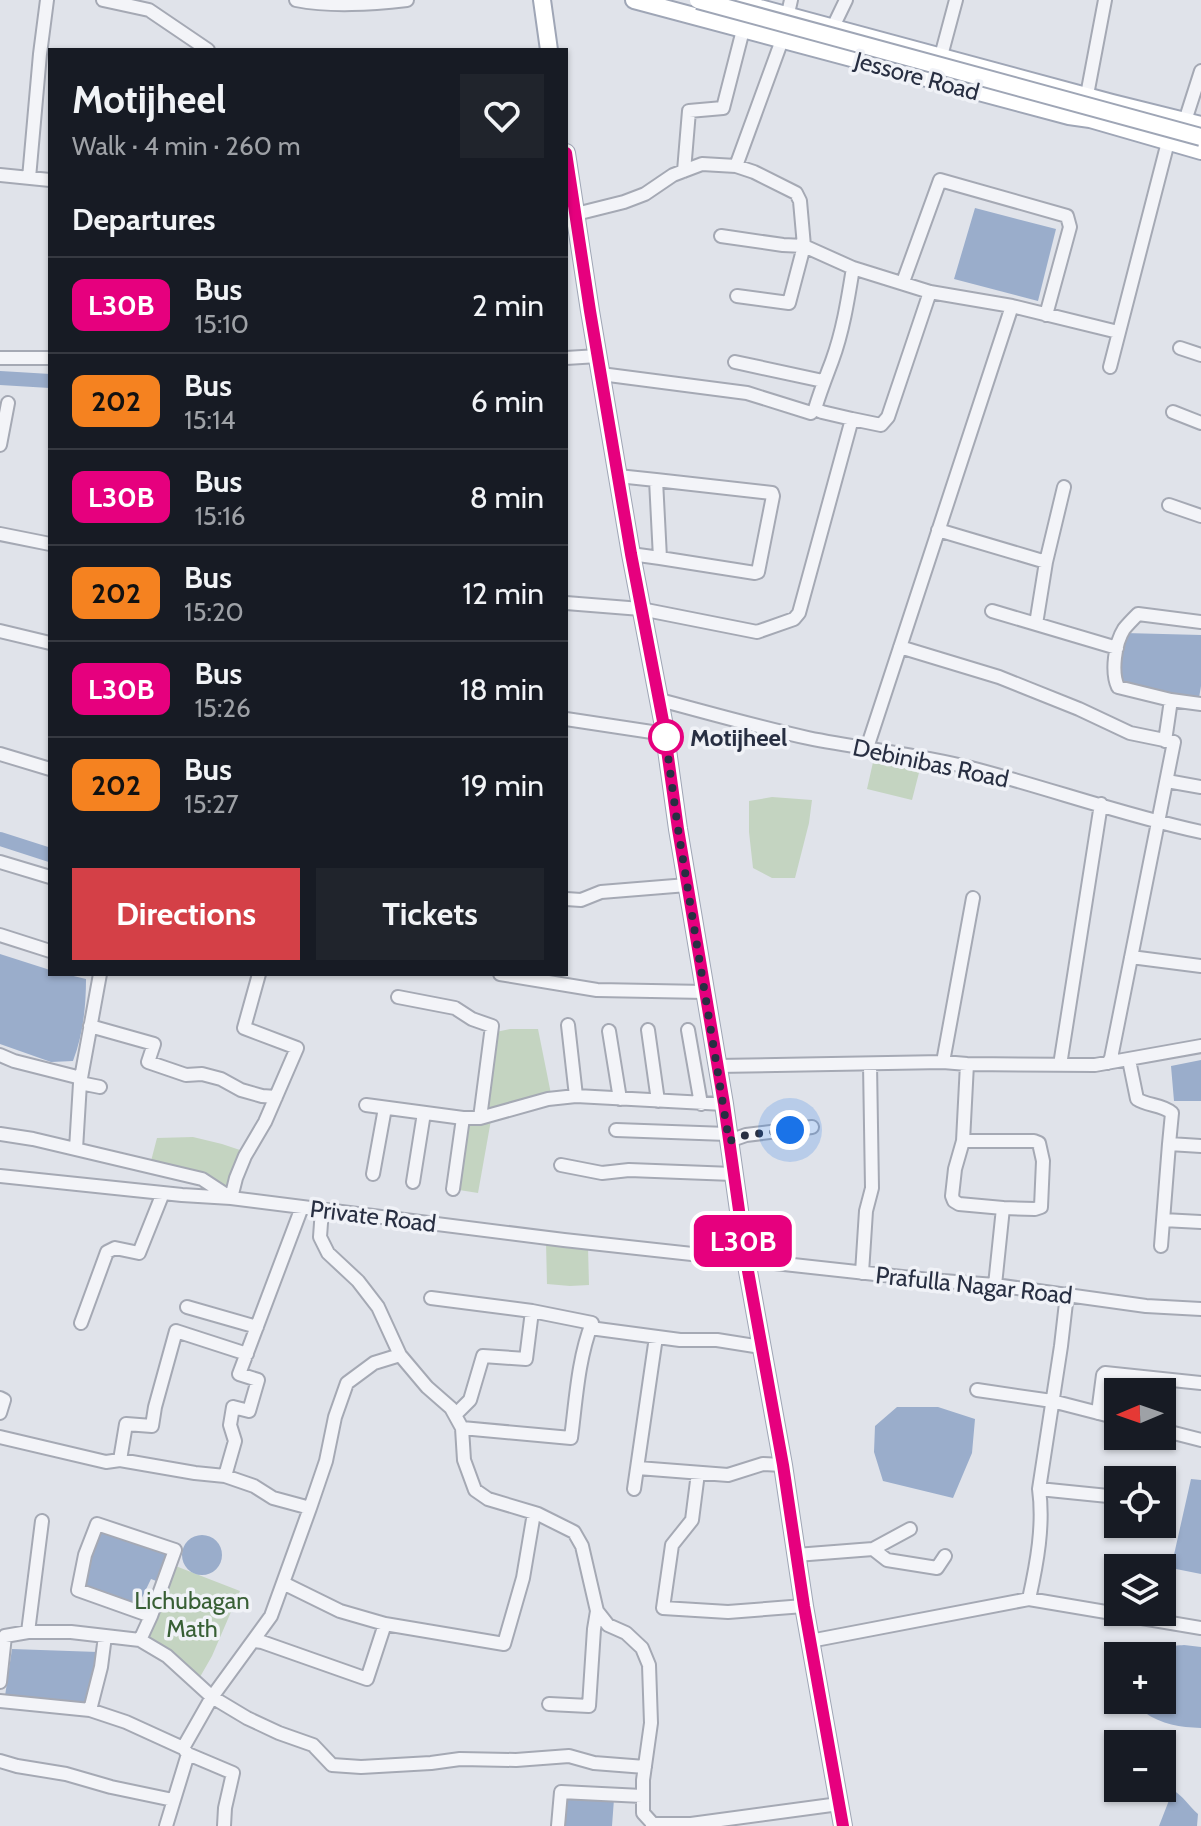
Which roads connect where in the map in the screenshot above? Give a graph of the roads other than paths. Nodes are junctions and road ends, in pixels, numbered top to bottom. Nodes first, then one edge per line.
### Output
1 (47, 0) edge
2 (103, 0) edge
3 (296, 0) edge
4 (407, 0) edge
5 (542, 0) edge
6 (634, 0) edge
7 (698, 0) edge
8 (730, 0) edge
9 (846, 0) edge
10 (956, 0) edge
11 (1105, 0) edge
12 (789, 8) edge
13 (833, 27) junction
14 (743, 30) junction
15 (782, 40) junction
16 (205, 48) edge
17 (549, 48) edge
18 (941, 56) junction
19 (1201, 71) edge
20 (1087, 95) junction
21 (1090, 119) junction
22 (1193, 123) edge
23 (1201, 137) edge
24 (1168, 142) junction
25 (1201, 151) edge
26 (736, 166) junction
27 (568, 170) edge
28 (684, 171) junction
29 (0, 175) edge
30 (29, 178) junction
31 (48, 180) edge
32 (572, 203) edge
33 (721, 236) dead end
34 (804, 246) junction
35 (853, 268) junction
36 (903, 282) junction
37 (930, 292) junction
38 (737, 296) dead end
39 (1012, 306) junction
40 (1046, 315) junction
41 (1118, 332) junction
42 (1180, 348) dead end
43 (1201, 355) edge
44 (598, 356) junction
45 (0, 358) edge
46 (48, 358) edge
47 (568, 358) edge
48 (735, 362) dead end
49 (1110, 367) dead end
50 (601, 374) junction
51 (823, 381) junction
52 (8, 403) dead end
53 (1173, 412) dead end
54 (811, 413) dead end
55 (852, 419) junction
56 (1201, 423) edge
57 (0, 445) edge
58 (618, 476) junction
59 (656, 480) junction
60 (1064, 487) dead end
61 (1169, 505) dead end
62 (1201, 516) edge
63 (938, 530) junction
64 (0, 534) edge
65 (48, 544) edge
66 (631, 554) junction
67 (660, 558) junction
68 (1046, 562) junction
69 (568, 603) edge
70 (641, 609) junction
71 (992, 611) dead end
72 (1201, 622) edge
73 (1036, 624) junction
74 (0, 631) edge
75 (48, 643) edge
76 (900, 647) junction
77 (1117, 648) junction
78 (660, 700) junction
79 (1171, 700) junction
80 (1201, 704) edge
81 (568, 719) edge
82 (665, 734) junction
83 (1165, 741) junction
84 (867, 748) junction
85 (0, 754) edge
86 (48, 768) edge
87 (1167, 781) junction
88 (1201, 787) edge
89 (1101, 804) junction
90 (1158, 823) junction
91 (1201, 832) edge
92 (0, 862) edge
93 (48, 876) edge
94 (687, 885) junction
95 (973, 898) dead end
96 (568, 899) edge
97 (0, 935) edge
98 (48, 950) edge
99 (1131, 957) junction
100 (1201, 966) edge
101 (100, 976) edge
102 (258, 976) edge
103 (512, 976) edge
104 (706, 992) junction
105 (398, 997) dead end
106 (568, 1025) dead end
107 (90, 1026) junction
108 (648, 1030) dead end
109 (688, 1030) dead end
110 (609, 1031) dead end
111 (1201, 1046) edge
112 (0, 1055) edge
113 (1129, 1060) junction
114 (943, 1062) junction
115 (1108, 1063) junction
116 (870, 1064) junction
117 (967, 1064) junction
118 (1060, 1065) junction
119 (717, 1066) junction
120 (81, 1080) junction
121 (100, 1087) dead end
122 (576, 1096) junction
123 (276, 1097) junction
124 (620, 1099) junction
125 (658, 1101) junction
126 (701, 1104) junction
127 (724, 1104) junction
128 (366, 1105) dead end
129 (385, 1108) junction
130 (424, 1113) junction
131 (463, 1118) junction
132 (480, 1118) junction
133 (812, 1127) dead end
134 (616, 1130) dead end
135 (0, 1134) edge
136 (728, 1138) junction
137 (963, 1141) junction
138 (1169, 1144) junction
139 (1201, 1146) edge
140 (76, 1149) junction
141 (561, 1165) dead end
142 (373, 1174) dead end
143 (733, 1174) junction
144 (0, 1176) edge
145 (413, 1182) dead end
146 (453, 1189) dead end
147 (163, 1193) junction
148 (231, 1198) junction
149 (302, 1207) junction
150 (1003, 1208) junction
151 (322, 1209) junction
152 (1163, 1220) junction
153 (1201, 1222) edge
154 (1161, 1246) dead end
155 (746, 1260) junction
156 (862, 1273) junction
157 (995, 1285) junction
158 (1067, 1294) junction
159 (431, 1298) dead end
160 (187, 1307) dead end
161 (1201, 1309) edge
162 (532, 1311) junction
163 (81, 1323) dead end
164 (257, 1327) junction
165 (590, 1328) junction
166 (656, 1337) junction
167 (761, 1347) junction
168 (247, 1354) junction
169 (400, 1355) junction
170 (1201, 1383) edge
171 (977, 1390) dead end
172 (0, 1398) edge
173 (1052, 1401) junction
174 (0, 1413) edge
175 (1098, 1413) junction
176 (1104, 1414) edge
177 (455, 1415) junction
178 (462, 1428) junction
179 (1176, 1434) edge
180 (0, 1437) edge
181 (1201, 1440) edge
182 (120, 1460) junction
183 (783, 1465) junction
184 (638, 1468) junction
185 (698, 1473) junction
186 (225, 1476) junction
187 (634, 1489) dead end
188 (1039, 1489) junction
189 (1104, 1496) edge
190 (310, 1508) junction
191 (534, 1513) junction
192 (42, 1521) dead end
193 (910, 1529) dead end
194 (873, 1549) junction
195 (796, 1555) junction
196 (945, 1556) dead end
197 (283, 1583) junction
198 (1029, 1599) junction
199 (804, 1606) junction
200 (597, 1611) junction
201 (151, 1616) junction
202 (385, 1624) junction
203 (1201, 1628) edge
204 (28, 1632) junction
205 (105, 1636) junction
206 (140, 1640) junction
207 (254, 1641) junction
208 (810, 1641) junction
209 (0, 1682) edge
210 (212, 1697) junction
211 (0, 1701) edge
212 (549, 1704) dead end
213 (90, 1710) junction
214 (185, 1751) junction
215 (0, 1761) edge
216 (645, 1767) junction
217 (642, 1796) junction
218 (173, 1800) junction
219 (839, 1804) junction
220 (652, 1825) edge
221 (686, 1825) edge
222 (166, 1826) edge
223 (224, 1826) edge
224 (558, 1826) edge
225 (843, 1826) edge

1 - 30 street
2 - 16 street
3 - 4 street
5 - 17 main road
6 - 14 main road, Jessore Road
7 - 23 main road, bridge
8 - 12 main road, Jessore Road
9 - 13 street
10 - 18 street
11 - 20 street
12 - 13 main road, Jessore Road
12 - 15 street
13 - 18 main road, Jessore Road
14 - 15 main road, Jessore Road
14 - 28 street
15 - 21 main road, Jessore Road
15 - 26 street
18 - 20 main road, Jessore Road
19 - 22 street
20 - 21 street
20 - 22 main road, Jessore Road
21 - 24 main road, Jessore Road
22 - 24 street
24 - 25 main road, Jessore Road
24 - 41 street
26 - 28 street
26 - 34 street
27 - 32 main road
28 - 32 street
29 - 30 street
30 - 31 street
32 - 44 main road
33 - 34 street
34 - 35 street
34 - 38 street
35 - 36 street
35 - 51 street
36 - 37 street
36 - 40 street
37 - 39 street
37 - 55 street
39 - 40 street
39 - 63 street
40 - 41 street
41 - 49 street
42 - 43 street
44 - 47 street
44 - 50 main road
45 - 46 street
48 - 51 street
50 - 54 street
50 - 58 main road
51 - 55 street
52 - 57 street
53 - 56 street
55 - 70 street
58 - 59 street
58 - 66 main road
59 - 67 street
59 - 67 street
60 - 68 street
61 - 62 street
63 - 68 street
63 - 76 street
64 - 65 street
66 - 67 street
66 - 70 main road
68 - 73 street
69 - 70 street
70 - 78 main road
71 - 73 street
72 - 77 street
73 - 77 street
74 - 75 street
76 - 83 street
76 - 84 street
77 - 79 street
78 - 82 main road
78 - 84 street, Debinibas Road
79 - 80 street
79 - 83 street
81 - 82 street
82 - 94 main road
83 - 87 street
84 - 89 street, Debinibas Road
85 - 86 street
87 - 88 street
87 - 90 street
89 - 90 street, Debinibas Road
89 - 118 street
90 - 91 street, Debinibas Road
90 - 99 street
92 - 93 street
94 - 96 street
94 - 104 main road
95 - 114 street
97 - 98 street
99 - 100 street
99 - 115 street
101 - 107 street
102 - 123 street
103 - 104 street
104 - 119 main road
105 - 132 street
106 - 122 street
107 - 120 street
107 - 123 street
108 - 125 street
109 - 126 street
110 - 124 street
111 - 113 street
112 - 120 street
113 - 115 street
113 - 138 street
114 - 116 street
114 - 117 street
115 - 118 street
116 - 119 street
116 - 156 street
117 - 118 street
117 - 137 street
119 - 127 main road
120 - 121 street
120 - 140 street
122 - 124 street
122 - 132 street
123 - 148 street
124 - 125 street
125 - 126 street
126 - 127 street
127 - 136 main road
128 - 129 street
129 - 130 street
129 - 142 street
130 - 131 street
130 - 145 street
131 - 132 street
131 - 146 street
133 - 136 street
134 - 136 street
135 - 140 street
136 - 143 main road
137 - 150 street
137 - 150 street
138 - 139 street
138 - 152 street
140 - 148 street
141 - 143 street
143 - 155 main road
144 - 147 street, Private Road
147 - 148 street, Private Road
147 - 163 street
148 - 149 street, Private Road
149 - 151 street, Private Road
149 - 164 street
150 - 157 street
151 - 155 street, Private Road
151 - 169 street
152 - 153 street
152 - 154 street
155 - 156 street, Prafulla Nagar Road
155 - 167 main road
156 - 157 street, Prafulla Nagar Road
157 - 158 street, Prafulla Nagar Road
158 - 161 street, Prafulla Nagar Road
158 - 173 street
159 - 162 street
160 - 164 street
162 - 165 street
162 - 177 street
164 - 168 street
165 - 166 street
165 - 178 street
166 - 167 street
166 - 184 street
167 - 183 main road
168 - 182 street
168 - 186 street
169 - 177 street
169 - 190 street
170 - 175 street
171 - 173 street
172 - 174 street
173 - 175 street
173 - 188 street
175 - 176 street
177 - 178 street
178 - 191 street
179 - 181 street
180 - 182 street
182 - 186 street
183 - 185 street
183 - 195 main road
184 - 185 street
184 - 187 street
185 - 199 street
186 - 190 street
188 - 189 street
188 - 198 street
190 - 197 street
191 - 200 street
191 - 202 street
192 - 204 street
193 - 194 street
194 - 195 street
194 - 196 street
195 - 199 main road
197 - 202 street
197 - 207 street
198 - 203 street
198 - 208 street
199 - 208 main road
200 - 212 street
200 - 216 street
201 - 201 street
201 - 206 street
202 - 207 street
204 - 205 street
204 - 209 street
205 - 206 street
205 - 213 street
206 - 210 street
207 - 210 street
208 - 219 main road
210 - 214 street
210 - 216 street
211 - 213 street
213 - 214 street
214 - 218 street
214 - 223 street
215 - 218 street
216 - 217 street
217 - 220 street
217 - 224 street
218 - 222 street
219 - 221 street
219 - 225 main road
220 - 221 street

